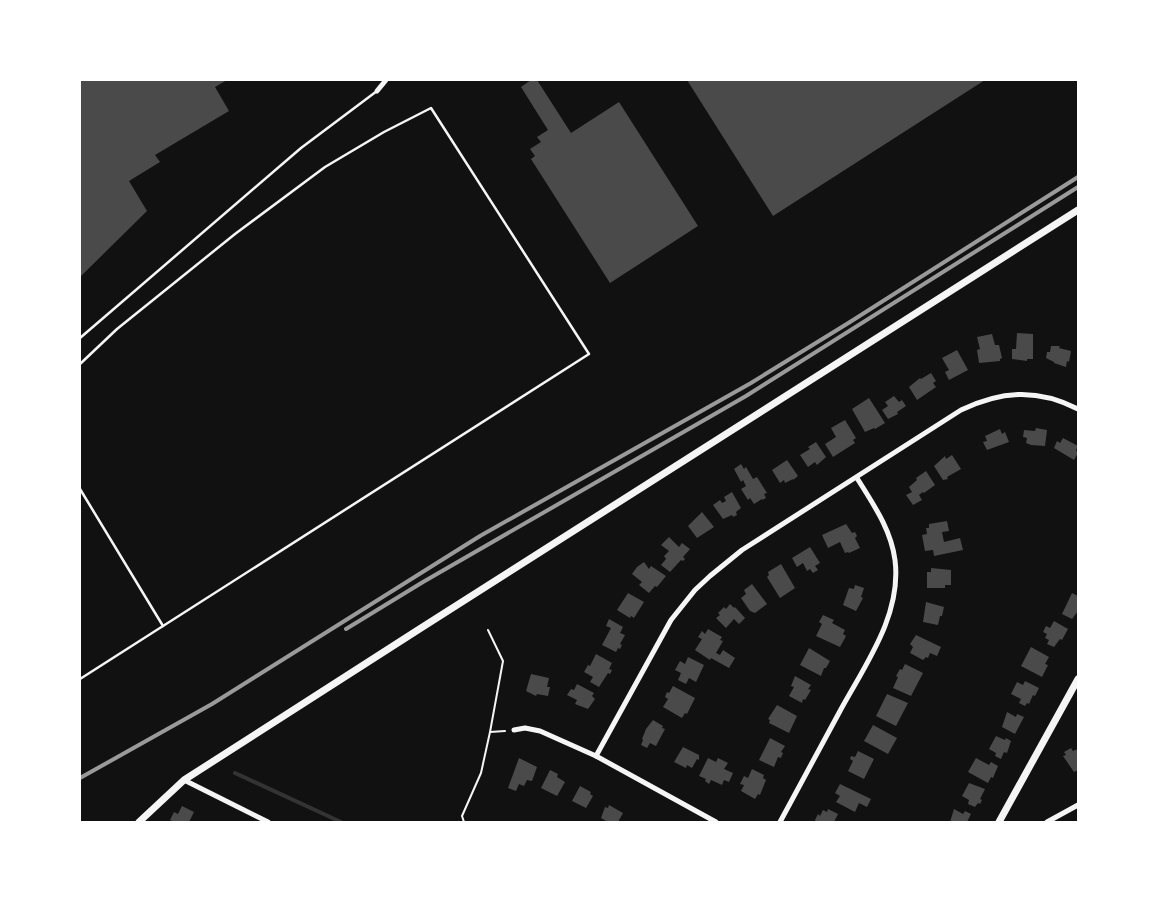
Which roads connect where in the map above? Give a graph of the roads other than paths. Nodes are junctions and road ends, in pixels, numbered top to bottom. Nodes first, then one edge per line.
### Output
1 (386, 80) edge
2 (377, 91) joint
3 (1078, 210) edge
4 (80, 338) edge
5 (80, 364) edge
6 (1078, 409) edge
7 (857, 478) junction
8 (80, 489) edge
9 (163, 626) junction
10 (80, 679) edge
11 (1078, 679) edge
12 (514, 730) road end
13 (596, 756) junction
14 (184, 780) junction
15 (1078, 805) edge
16 (139, 822) edge
17 (268, 822) edge
18 (716, 822) edge
19 (780, 822) edge
20 (999, 822) edge
21 (1047, 822) edge

1 - 2 street
2 - 4 lane
3 - 14 street
5 - 9 lane
6 - 7 street
7 - 13 street
7 - 19 street
8 - 9 lane
9 - 10 lane
11 - 20 street
12 - 13 street
13 - 18 street
14 - 16 street
14 - 17 street
15 - 21 street

